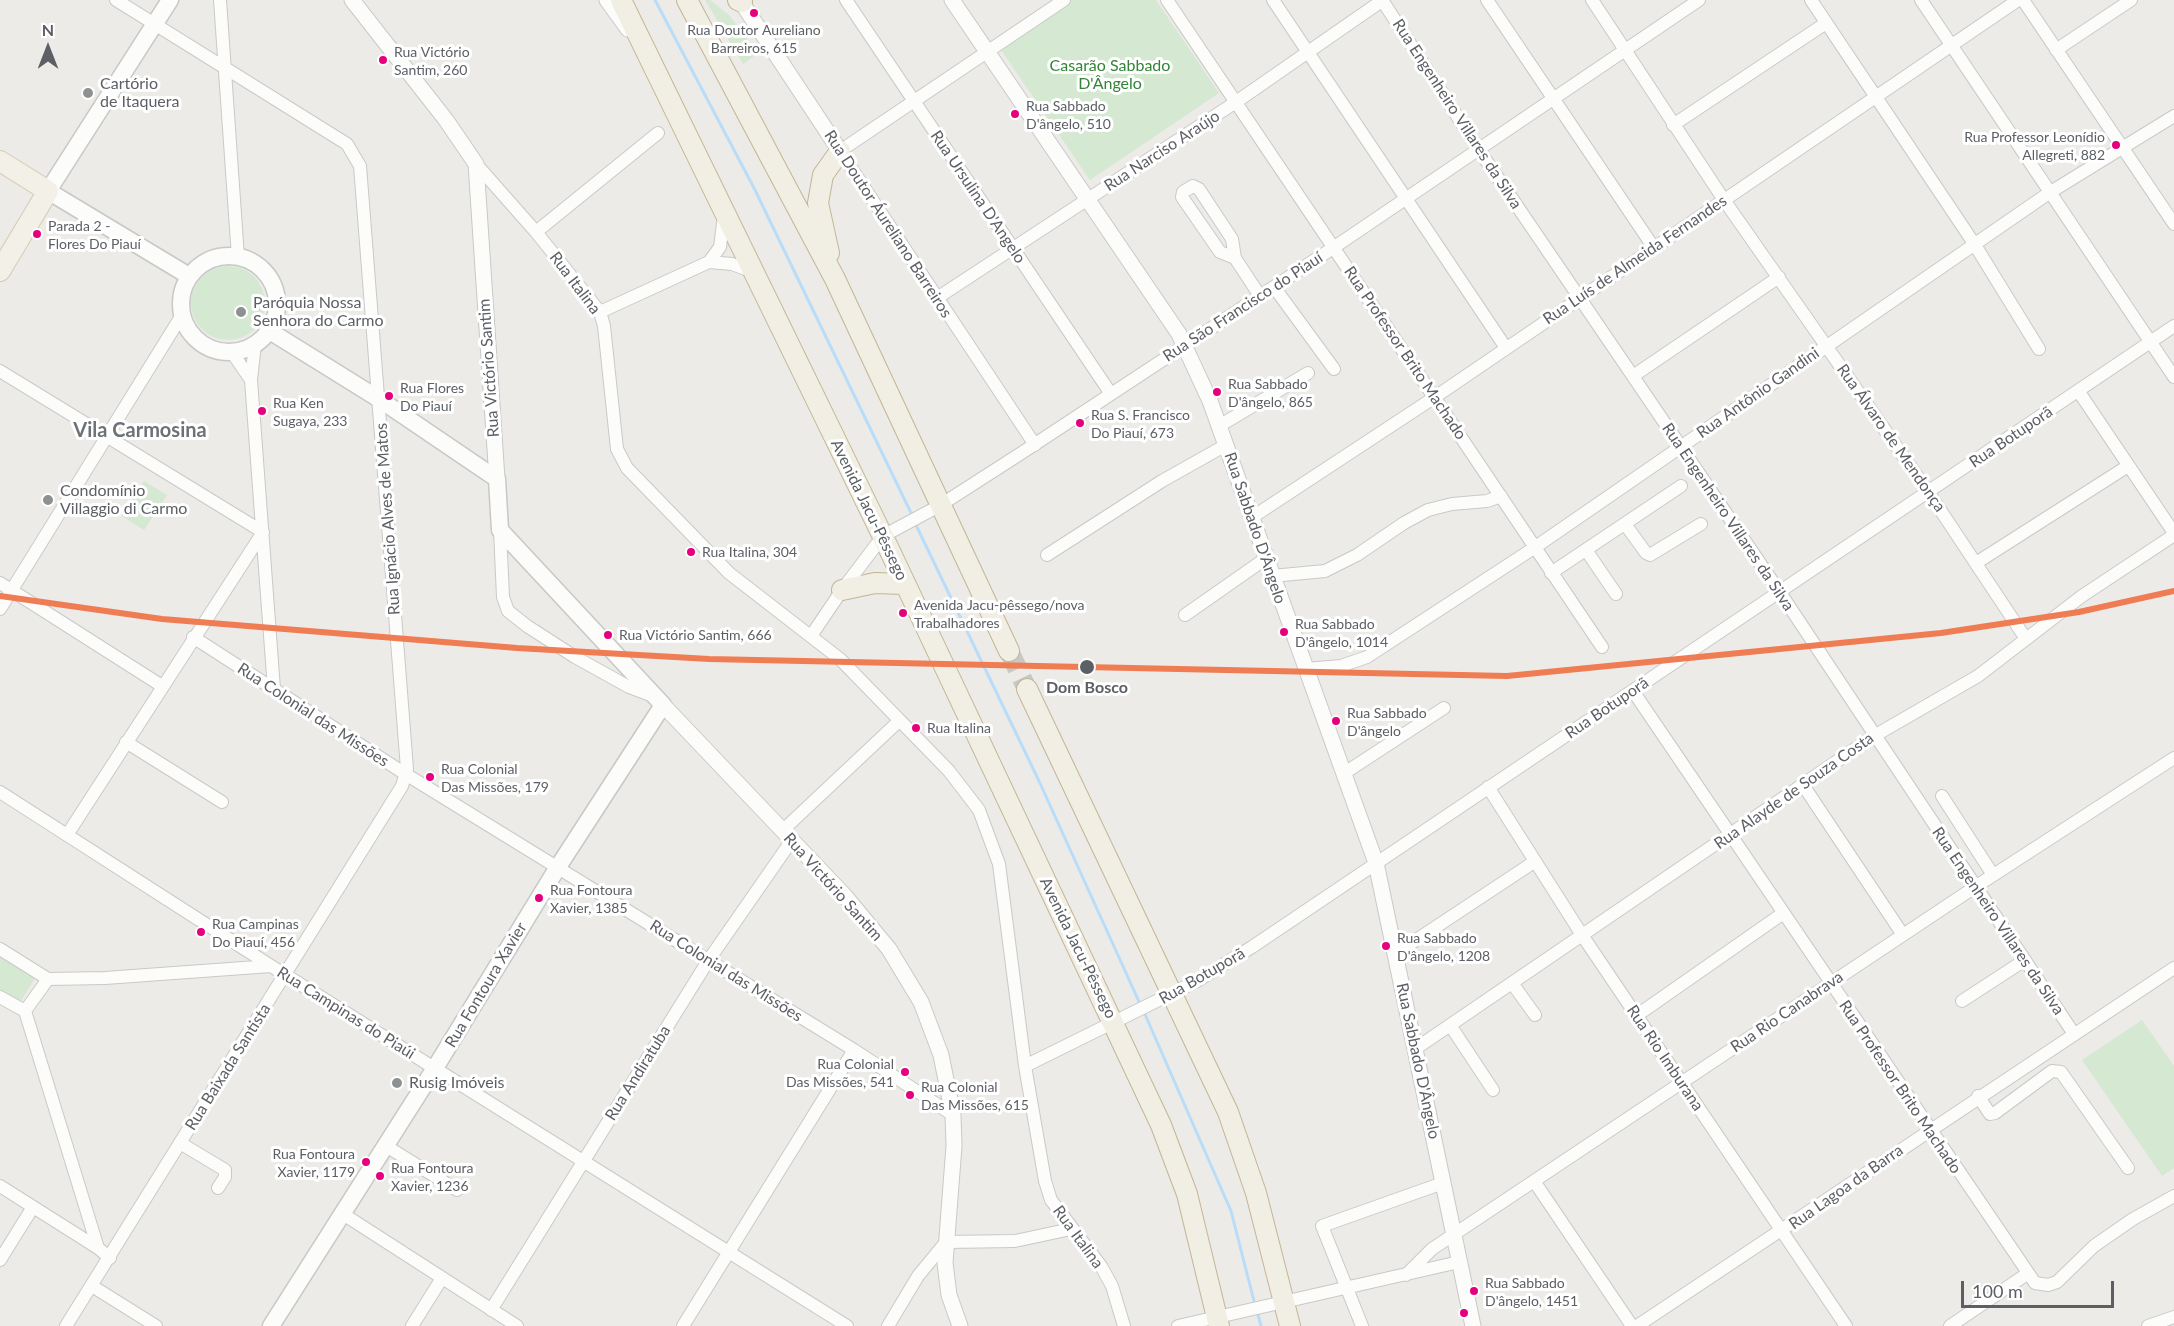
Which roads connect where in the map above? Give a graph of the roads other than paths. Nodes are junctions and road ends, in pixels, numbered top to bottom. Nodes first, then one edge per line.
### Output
1 (116, 0) edge
2 (170, 0) edge
3 (220, 0) edge
4 (352, 0) edge
5 (607, 0) edge
6 (621, 0) edge
7 (687, 0) edge
8 (741, 0) edge
9 (846, 0) edge
10 (952, 0) edge
11 (1064, 0) edge
12 (1167, 0) edge
13 (1273, 0) edge
14 (1383, 0) edge
15 (1487, 0) edge
16 (1592, 0) edge
17 (1698, 0) edge
18 (1810, 0) edge
19 (1921, 0) edge
20 (2018, 0) edge
21 (2023, 0) edge
22 (2131, 0) edge
23 (1826, 23) junction
24 (155, 25) junction
25 (1952, 45) junction
26 (1625, 50) junction
27 (2056, 50) junction
28 (647, 51) junction
29 (987, 51) junction
30 (1308, 52) junction
31 (224, 67) junction
32 (1877, 97) junction
33 (1552, 100) junction
34 (914, 101) junction
35 (1236, 102) junction
36 (2174, 116) edge
37 (1673, 125) junction
38 (658, 134) dead end
39 (2121, 148) junction
40 (1479, 150) junction
41 (840, 151) junction
42 (0, 161) edge
43 (476, 164) junction
44 (487, 176) junction
45 (48, 191) junction
46 (2049, 193) junction
47 (1406, 199) junction
48 (1088, 200) junction
49 (1724, 200) junction
50 (476, 206) junction
51 (725, 212) junction
52 (2174, 224) edge
53 (536, 232) junction
54 (1975, 245) junction
55 (1333, 248) junction
56 (1654, 248) junction
57 (1012, 250) junction
58 (238, 257) junction
59 (1235, 258) junction
60 (709, 262) junction
61 (0, 271) edge
62 (754, 272) junction
63 (189, 276) junction
64 (1779, 278) junction
65 (835, 279) junction
66 (1274, 287) junction
67 (1260, 296) junction
68 (937, 298) junction
69 (1580, 298) junction
70 (600, 312) junction
71 (182, 315) junction
72 (2174, 326) edge
73 (268, 330) junction
74 (2150, 342) junction
75 (255, 344) junction
76 (1185, 345) junction
77 (1827, 345) junction
78 (1506, 348) junction
79 (2039, 349) dead end
80 (231, 351) junction
81 (1334, 369) dead end
82 (0, 372) edge
83 (1308, 373) dead end
84 (1633, 376) junction
85 (2174, 377) edge
86 (251, 380) junction
87 (2079, 392) junction
88 (1111, 394) junction
89 (1435, 397) junction
90 (379, 399) junction
91 (1219, 426) junction
92 (106, 438) junction
93 (1035, 445) junction
94 (1226, 445) junction
95 (1680, 448) junction
96 (2128, 466) junction
97 (497, 479) junction
98 (1681, 486) dead end
99 (1929, 493) junction
100 (1501, 496) junction
101 (933, 509) junction
102 (1251, 518) junction
103 (1625, 524) junction
104 (1701, 524) dead end
105 (500, 530) junction
106 (263, 532) junction
107 (888, 533) junction
108 (2174, 534) edge
109 (1534, 548) junction
110 (1586, 550) junction
111 (1047, 555) dead end
112 (1265, 559) junction
113 (1976, 563) junction
114 (1551, 573) junction
115 (1272, 576) junction
116 (0, 583) edge
117 (905, 584) junction
118 (11, 590) junction
119 (842, 590) junction
120 (1779, 591) junction
121 (1616, 594) dead end
122 (0, 609) edge
123 (1185, 615) dead end
124 (812, 636) junction
125 (193, 637) junction
126 (2026, 639) junction
127 (1602, 647) dead end
128 (1009, 651) tunnel mouth
129 (1305, 669) junction
130 (162, 686) junction
131 (1027, 689) tunnel mouth
132 (274, 690) junction
133 (1633, 691) junction
134 (658, 701) junction
135 (1444, 708) dead end
136 (899, 721) junction
137 (1874, 736) junction
138 (126, 742) junction
139 (2174, 758) edge
140 (1343, 774) junction
141 (407, 775) junction
142 (1803, 785) junction
143 (1488, 787) junction
144 (0, 792) edge
145 (1942, 796) dead end
146 (222, 802) dead end
147 (67, 835) junction
148 (787, 836) junction
149 (1729, 837) junction
150 (1534, 862) junction
151 (1376, 863) junction
152 (558, 867) junction
153 (1993, 875) junction
154 (1975, 887) junction
155 (1782, 914) junction
156 (1582, 935) junction
157 (1903, 935) junction
158 (0, 949) edge
159 (1395, 954) junction
160 (2025, 960) junction
161 (708, 961) junction
162 (271, 966) junction
163 (2174, 968) edge
164 (286, 974) junction
165 (48, 979) junction
166 (1512, 983) junction
167 (1829, 984) junction
168 (0, 997) edge
169 (1163, 999) junction
170 (1962, 1001) dead end
171 (25, 1011) junction
172 (1535, 1015) dead end
173 (1636, 1016) junction
174 (1119, 1021) junction
175 (1449, 1025) junction
176 (2074, 1034) junction
177 (1415, 1049) junction
178 (854, 1050) junction
179 (1025, 1066) junction
180 (435, 1068) junction
181 (1681, 1082) junction
182 (1493, 1090) dead end
183 (1978, 1096) junction
184 (953, 1115) junction
185 (1928, 1130) junction
186 (180, 1143) junction
187 (386, 1146) junction
188 (583, 1161) junction
189 (2128, 1168) dead end
190 (1534, 1181) junction
191 (1443, 1183) junction
192 (0, 1186) edge
193 (218, 1188) dead end
194 (457, 1190) dead end
195 (2174, 1196) edge
196 (33, 1207) junction
197 (343, 1214) junction
198 (1071, 1229) junction
199 (1782, 1231) junction
200 (1453, 1236) junction
201 (946, 1242) junction
202 (98, 1248) junction
203 (731, 1252) junction
204 (110, 1258) junction
205 (0, 1260) edge
206 (1459, 1262) junction
207 (2027, 1274) junction
208 (1406, 1275) junction
209 (442, 1278) junction
210 (92, 1286) junction
211 (1348, 1288) junction
212 (1278, 1302) junction
213 (491, 1310) junction
214 (2174, 1317) edge
215 (1220, 1320) edge
216 (66, 1326) edge
217 (156, 1326) edge
218 (271, 1326) edge
219 (412, 1326) edge
220 (517, 1326) edge
221 (683, 1326) edge
222 (847, 1326) edge
223 (888, 1326) edge
224 (960, 1326) edge
225 (1124, 1326) edge
226 (1178, 1326) edge
227 (1290, 1326) edge
228 (1362, 1326) edge
229 (1473, 1326) edge
230 (1632, 1326) edge
231 (1637, 1326) edge
232 (1846, 1326) edge
233 (1950, 1326) edge
234 (2148, 1326) edge

1 - 24 street, Rua Ignácio Alves de Matos
2 - 24 main road
3 - 31 street
4 - 43 street
5 - 28 street
6 - 28 highway, Avenida Jacu-Pêssego
7 - 65 highway
8 - 41 street, Rua Doutor Áureliano Barreiros
9 - 34 street, Rua Ursulina D'Angelo
10 - 29 street, Rua Sabbado D'Ângelo
11 - 29 street
12 - 35 street, Rua Professor Brito Machado
13 - 30 street
14 - 30 street, Rua Narciso Araújo
14 - 40 street, Rua Engenheiro Villares da Silva
15 - 33 street
16 - 26 street, Rua Álvaro de Mendonça
17 - 26 street, Rua São Francisco do Piauí
18 - 23 street
19 - 25 street
20 - 25 street, Rua Luís de Almeida Fernandes
21 - 27 street
22 - 27 street
23 - 32 street
23 - 37 street
24 - 31 street, Rua Ignácio Alves de Matos
24 - 45 main road
25 - 32 street, Rua Luís de Almeida Fernandes
25 - 46 street
26 - 33 street, Rua São Francisco do Piauí
26 - 37 street, Rua Álvaro de Mendonça
27 - 39 street
28 - 51 highway, Avenida Jacu-Pêssego
29 - 34 street
29 - 48 street, Rua Sabbado D'Ângelo
30 - 35 street, Rua Narciso Araújo
30 - 47 street
31 - 58 street
31 - 90 street, Rua Ignácio Alves de Matos
32 - 49 street, Rua Luís de Almeida Fernandes
32 - 54 street
33 - 40 street, Rua São Francisco do Piauí
33 - 56 street
34 - 41 street
34 - 57 street, Rua Ursulina D'Angelo
35 - 48 street, Rua Narciso Araújo
35 - 55 street, Rua Professor Brito Machado
36 - 39 street, Rua Antônio Gandini
37 - 49 street, Rua Álvaro de Mendonça
38 - 53 street
39 - 46 street, Rua Antônio Gandini
39 - 52 street
40 - 47 street, Rua São Francisco do Piauí
40 - 69 street, Rua Engenheiro Villares da Silva
41 - 65 highway
41 - 68 street, Rua Doutor Áureliano Barreiros
42 - 45 main road
43 - 44 street, Rua Italina
43 - 50 street, Rua Victório Santim
44 - 50 street, Rua Victório Santim
44 - 53 street, Rua Italina
45 - 61 main road
45 - 63 main road
46 - 54 street, Rua Antônio Gandini
46 - 74 street
47 - 55 street, Rua São Francisco do Piauí
47 - 78 street
48 - 57 street, Rua Narciso Araújo
48 - 76 street, Rua Sabbado D'Ângelo
49 - 56 street, Rua Luís de Almeida Fernandes
49 - 64 street, Rua Álvaro de Mendonça
50 - 97 street, Rua Victório Santim
51 - 60 street
51 - 62 highway, Avenida Jacu-Pêssego
53 - 70 street, Rua Italina
54 - 77 street, Rua Antônio Gandini
54 - 79 street
55 - 66 street, Rua São Francisco do Piauí
55 - 89 street, Rua Professor Brito Machado
56 - 69 street, Rua Luís de Almeida Fernandes
57 - 68 street, Rua Narciso Araújo
57 - 88 street, Rua Ursulina D'Angelo
58 - 63 main road
58 - 73 main road
59 - 59 street
59 - 67 street
60 - 62 street
60 - 70 street
62 - 107 highway, Avenida Jacu-Pêssego
63 - 71 main road
64 - 77 street, Rua Álvaro de Mendonça
64 - 84 street
65 - 101 highway
66 - 67 street, Rua São Francisco do Piauí
66 - 81 street
67 - 76 street, Rua São Francisco do Piauí
68 - 93 street, Rua Doutor Áureliano Barreiros
69 - 78 street, Rua Luís de Almeida Fernandes
69 - 84 street, Rua Engenheiro Villares da Silva
70 - 124 street, Rua Italina
71 - 80 main road
71 - 92 street
72 - 74 street, Rua Botuporã
73 - 75 main road
73 - 90 main road
74 - 85 street
74 - 87 street, Rua Botuporã
75 - 80 main road
75 - 86 street
76 - 88 street, Rua São Francisco do Piauí
76 - 91 street, Rua Sabbado D'Ângelo
77 - 95 street, Rua Antônio Gandini
77 - 99 street, Rua Álvaro de Mendonça
78 - 89 street, Rua Luís de Almeida Fernandes
80 - 86 street
82 - 92 street
83 - 91 street
84 - 95 street, Rua Engenheiro Villares da Silva
86 - 106 street
87 - 96 street
87 - 99 street, Rua Botuporã
88 - 93 street, Rua São Francisco do Piauí
89 - 100 street, Rua Professor Brito Machado
89 - 102 street, Rua Luís de Almeida Fernandes
90 - 97 main road
90 - 141 street, Rua Ignácio Alves de Matos
91 - 94 street, Rua Sabbado D'Ângelo
92 - 106 street
92 - 118 street
93 - 101 street, Rua São Francisco do Piauí
94 - 102 street, Rua Sabbado D'Ângelo
94 - 111 street
95 - 109 street, Rua Antônio Gandini
95 - 120 street, Rua Engenheiro Villares da Silva
96 - 108 street
96 - 113 street
97 - 105 main road, Rua Victório Santim
98 - 103 street
99 - 113 street, Rua Álvaro de Mendonça
99 - 120 street, Rua Botuporã
100 - 109 street, Rua Professor Brito Machado
100 - 115 street
101 - 107 street, Rua São Francisco do Piauí
101 - 128 highway
102 - 112 street, Rua Sabbado D'Ângelo
103 - 104 street
103 - 110 street
105 - 134 main road, Rua Victório Santim
105 - 134 street, Rua Victório Santim
106 - 125 street
106 - 132 street
107 - 117 highway, Avenida Jacu-Pêssego
107 - 119 street, Rua São Francisco do Piauí
108 - 126 street, Rua Alayde de Souza Costa
109 - 114 street, Rua Professor Brito Machado
109 - 129 street, Rua Antônio Gandini
110 - 114 street
110 - 121 street
112 - 115 street, Rua Sabbado D'Ângelo
112 - 123 street
113 - 126 street, Rua Álvaro de Mendonça
114 - 127 street, Rua Professor Brito Machado
115 - 129 street, Rua Sabbado D'Ângelo
116 - 118 street
117 - 119 highway
117 - 174 highway, Avenida Jacu-Pêssego
118 - 122 street
118 - 130 street
119 - 124 street, Rua São Francisco do Piauí
120 - 133 street, Rua Botuporã
120 - 137 street, Rua Engenheiro Villares da Silva
124 - 136 street, Rua Italina
125 - 130 street
125 - 132 street, Rua Colonial das Missões
126 - 137 street, Rua Alayde de Souza Costa
129 - 140 street, Rua Sabbado D'Ângelo
130 - 138 street
131 - 169 highway
132 - 141 street, Rua Colonial das Missões
133 - 143 street, Rua Botuporã
133 - 149 street, Rua Professor Brito Machado
134 - 148 street, Rua Victório Santim
134 - 152 main road, Rua Fontoura Xavier
135 - 140 street
136 - 148 street, Rua Andiratuba
136 - 179 street, Rua Italina
137 - 142 street, Rua Alayde de Souza Costa
137 - 154 street, Rua Engenheiro Villares da Silva
138 - 146 street
138 - 147 street
139 - 153 street, Rua Rio Canabrava
140 - 151 street, Rua Sabbado D'Ângelo
141 - 152 street, Rua Colonial das Missões
141 - 164 street, Rua Baixada Santista
142 - 149 street, Rua Alayde de Souza Costa
142 - 157 street
143 - 150 street, Rua Rio Imburana
143 - 151 street, Rua Botuporã
144 - 147 street, Rua Campinas do Piaúi
145 - 153 street
147 - 162 street, Rua Campinas do Piaúi
148 - 161 street, Rua Andiratuba
148 - 184 street, Rua Victório Santim
149 - 155 street, Rua Professor Brito Machado
149 - 156 street, Rua Alayde de Souza Costa
150 - 156 street, Rua Rio Imburana
150 - 159 street
151 - 159 street, Rua Sabbado D'Ângelo
151 - 169 street, Rua Botuporã
152 - 161 street, Rua Colonial das Missões
152 - 180 main road, Rua Fontoura Xavier
153 - 154 street, Rua Rio Canabrava
154 - 157 street, Rua Rio Canabrava
154 - 160 street, Rua Engenheiro Villares da Silva
155 - 167 street, Rua Professor Brito Machado
155 - 173 street
156 - 166 street, Rua Alayde de Souza Costa
156 - 173 street, Rua Rio Imburana
157 - 167 street, Rua Rio Canabrava
158 - 165 street
159 - 177 street, Rua Sabbado D'Ângelo
160 - 170 street
160 - 176 street, Rua Engenheiro Villares da Silva
161 - 178 street, Rua Colonial das Missões
161 - 188 street, Rua Andiratuba
162 - 164 street, Rua Campinas do Piaúi
162 - 165 street
163 - 176 street, Rua Lagoa da Barra
164 - 180 street, Rua Campinas do Piaúi
164 - 186 street, Rua Baixada Santista
165 - 171 street
166 - 172 street
166 - 175 street, Rua Alayde de Souza Costa
167 - 181 street, Rua Rio Canabrava
167 - 185 street, Rua Professor Brito Machado
168 - 171 street
169 - 174 street, Rua Botuporã
169 - 212 highway
171 - 202 street
173 - 181 street, Rua Rio Imburana
174 - 179 street, Rua Botuporã
174 - 215 highway, Avenida Jacu-Pêssego
175 - 177 street, Rua Alayde de Souza Costa
175 - 182 street
176 - 183 street, Rua Lagoa da Barra
177 - 191 street, Rua Sabbado D'Ângelo
178 - 184 street, Rua Colonial das Missões
178 - 203 street
179 - 198 street, Rua Italina
180 - 187 main road, Rua Fontoura Xavier
180 - 188 street, Rua Campinas do Piaúi
181 - 190 street, Rua Rio Canabrava
181 - 199 street, Rua Rio Imburana
183 - 185 street, Rua Lagoa da Barra
183 - 189 street
184 - 201 street, Rua Victório Santim
185 - 199 street, Rua Lagoa da Barra
185 - 207 street, Rua Professor Brito Machado
186 - 193 street
186 - 204 street, Rua Baixada Santista
187 - 194 street
187 - 197 main road, Rua Fontoura Xavier
188 - 203 street, Rua Campinas do Piaúi
188 - 213 street, Rua Andiratuba
190 - 200 street, Rua Rio Canabrava
190 - 230 street
191 - 200 street, Rua Sabbado D'Ângelo
191 - 211 street
192 - 196 street
195 - 207 street
196 - 202 street
196 - 205 street
197 - 209 street
197 - 218 main road, Rua Fontoura Xavier
198 - 201 street
198 - 225 street, Rua Italina
199 - 231 street, Rua Lagoa da Barra
199 - 232 street, Rua Rio Imburana
200 - 206 street, Rua Sabbado D'Ângelo
200 - 208 street, Rua Rio Canabrava
201 - 223 street
201 - 224 street, Rua Victório Santim
202 - 204 street
203 - 221 street
203 - 222 street, Rua Campinas do Piaúi
204 - 210 street, Rua Baixada Santista
206 - 208 street
206 - 229 street, Rua Sabbado D'Ângelo
207 - 233 street
208 - 211 street
209 - 213 street
209 - 219 street
210 - 216 street, Rua Baixada Santista
210 - 217 street
211 - 212 street
211 - 228 street
212 - 215 street
212 - 227 highway
213 - 220 street
214 - 234 street
215 - 226 street

